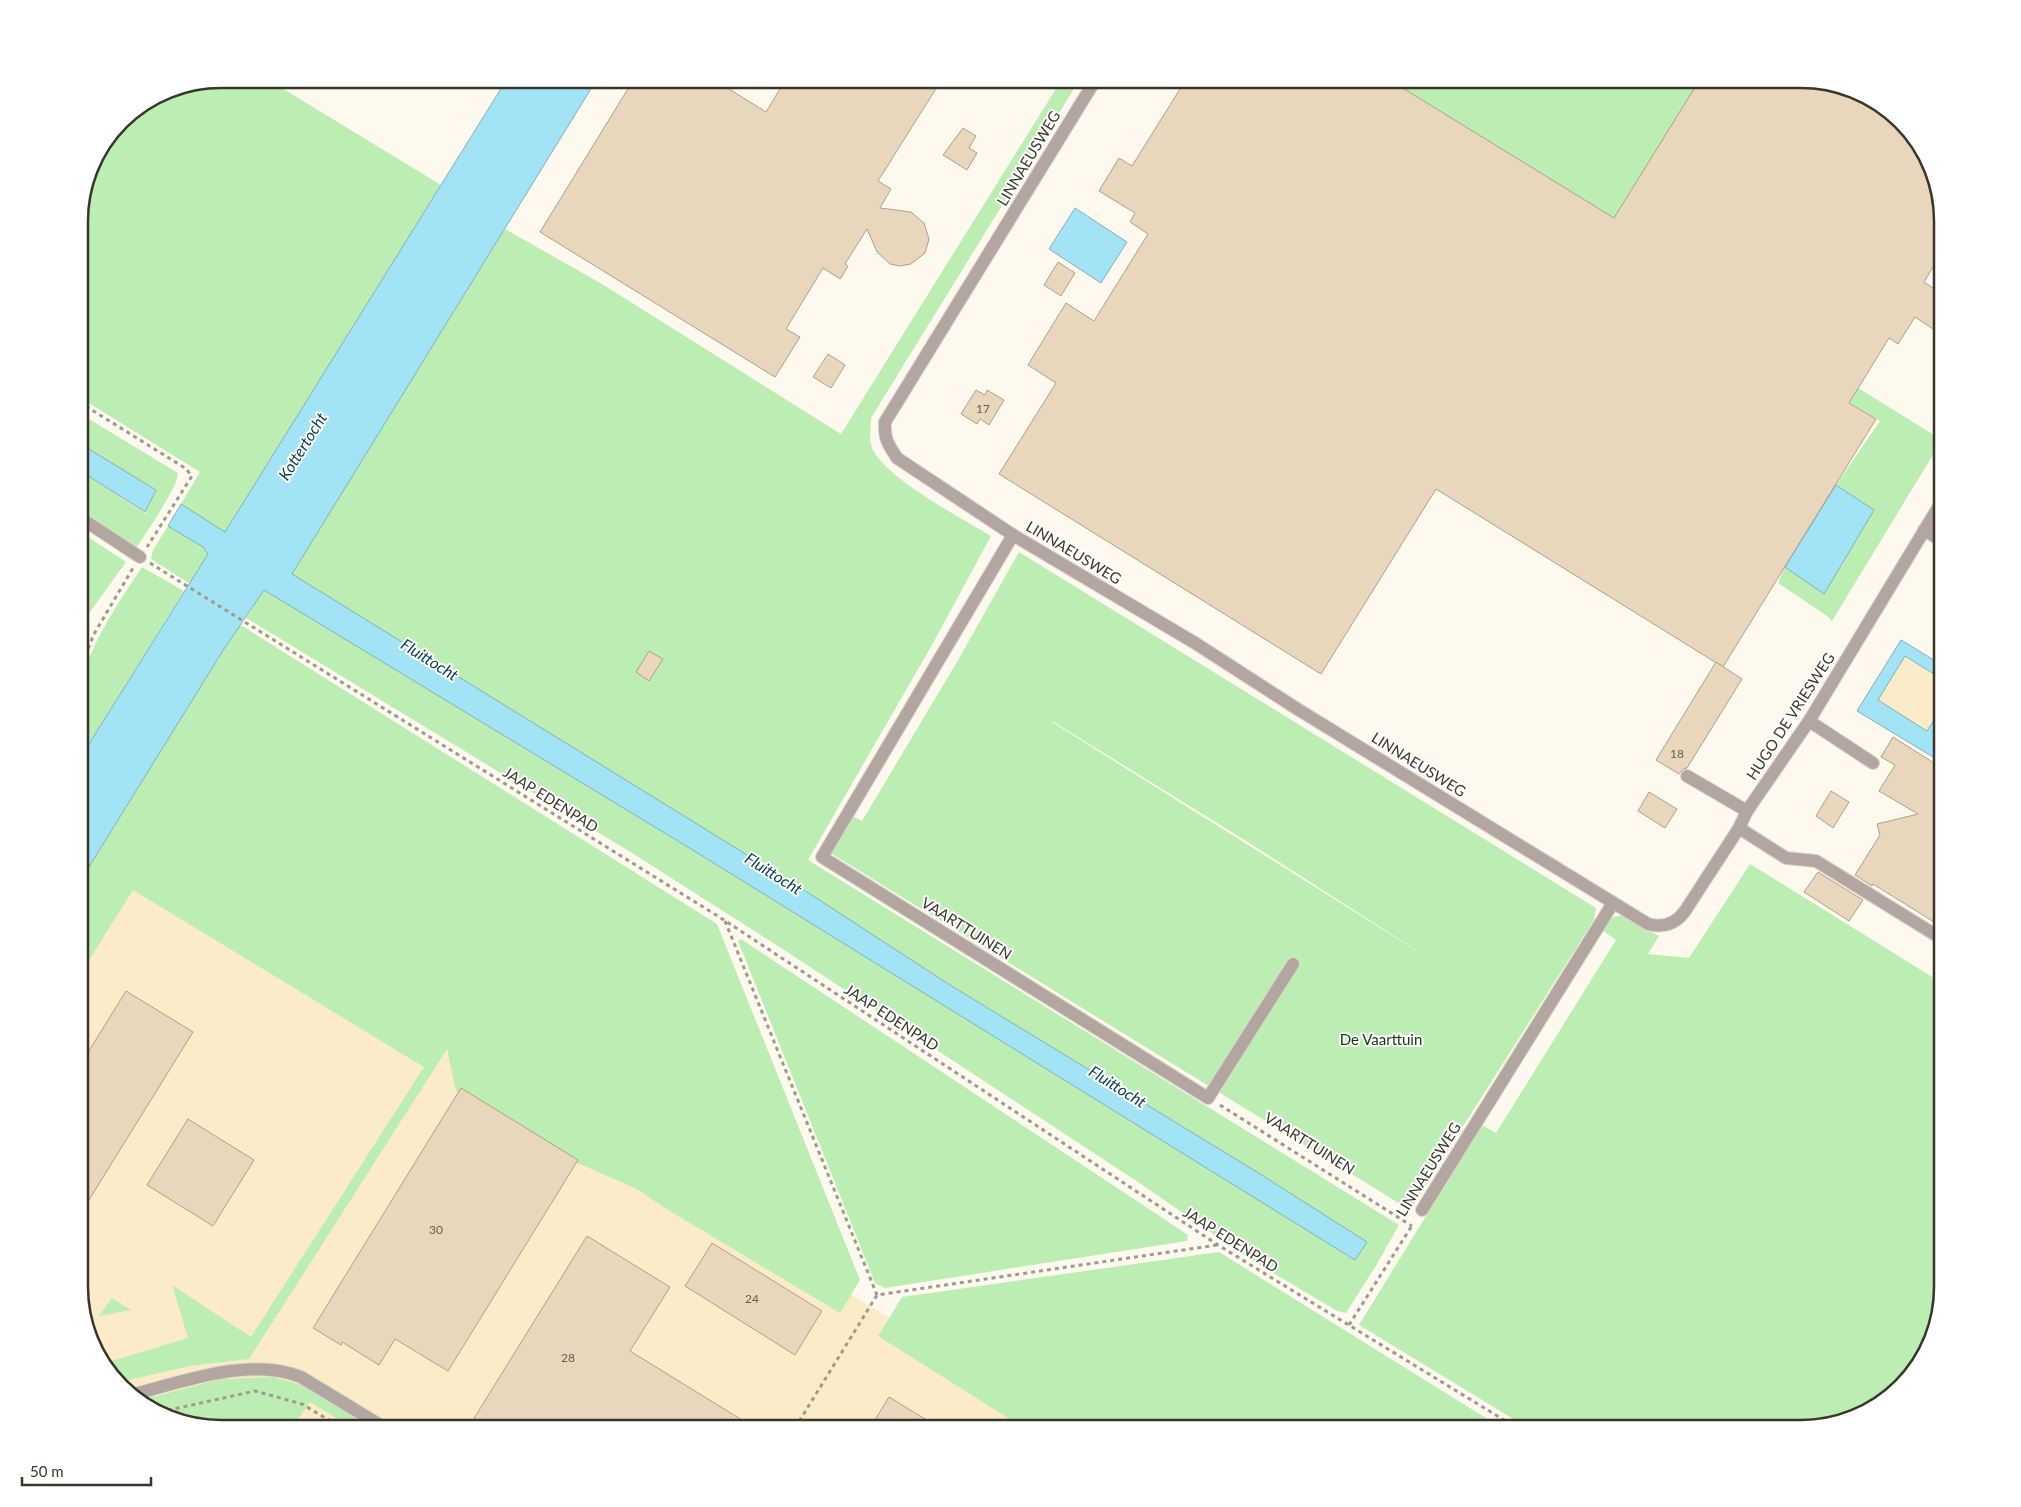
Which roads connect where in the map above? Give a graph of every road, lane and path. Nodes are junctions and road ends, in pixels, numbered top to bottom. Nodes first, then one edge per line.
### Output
1 (1090, 88) edge
2 (88, 408) edge
3 (1934, 514) edge
4 (88, 523) edge
5 (1924, 530) junction
6 (1013, 534) junction
7 (1934, 536) edge
8 (142, 558) junction
9 (88, 649) edge
10 (1809, 721) junction
11 (1873, 763) dead end
12 (1688, 776) dead end
13 (1747, 811) junction
14 (1739, 828) junction
15 (1613, 903) junction
16 (724, 920) junction
17 (1648, 924) joint
18 (1934, 934) edge
19 (1293, 964) dead end
20 (1208, 1098) junction
21 (1422, 1210) joint
22 (1412, 1226) junction
23 (1218, 1245) junction
24 (877, 1295) junction
25 (1349, 1325) junction
26 (141, 1393) edge
27 (171, 1409) edge
28 (329, 1420) edge
29 (372, 1420) edge
30 (800, 1420) edge
31 (1504, 1420) edge

1 - 6 street, LINNAEUSWEG
2 - 8 path
3 - 5 street, HUGO DE VRIESWEG
4 - 8 street
5 - 7 street
5 - 10 street, HUGO DE VRIESWEG
6 - 15 street, LINNAEUSWEG
6 - 20 street, VAARTTUINEN
8 - 9 path
8 - 16 path, JAAP EDENPAD
10 - 11 street
10 - 13 street, HUGO DE VRIESWEG
12 - 13 street
13 - 14 street, HUGO DE VRIESWEG
14 - 17 street, HUGO DE VRIESWEG
14 - 18 street
15 - 17 street, LINNAEUSWEG
15 - 21 street, LINNAEUSWEG
16 - 23 path, JAAP EDENPAD
16 - 24 path
19 - 20 street
20 - 22 path, VAARTTUINEN
21 - 22 path, LINNAEUSWEG
22 - 25 path, LINNAEUSWEG
23 - 24 path
23 - 25 path, JAAP EDENPAD
24 - 30 path
25 - 31 path, JAAP EDENPAD
26 - 29 street
27 - 28 path

